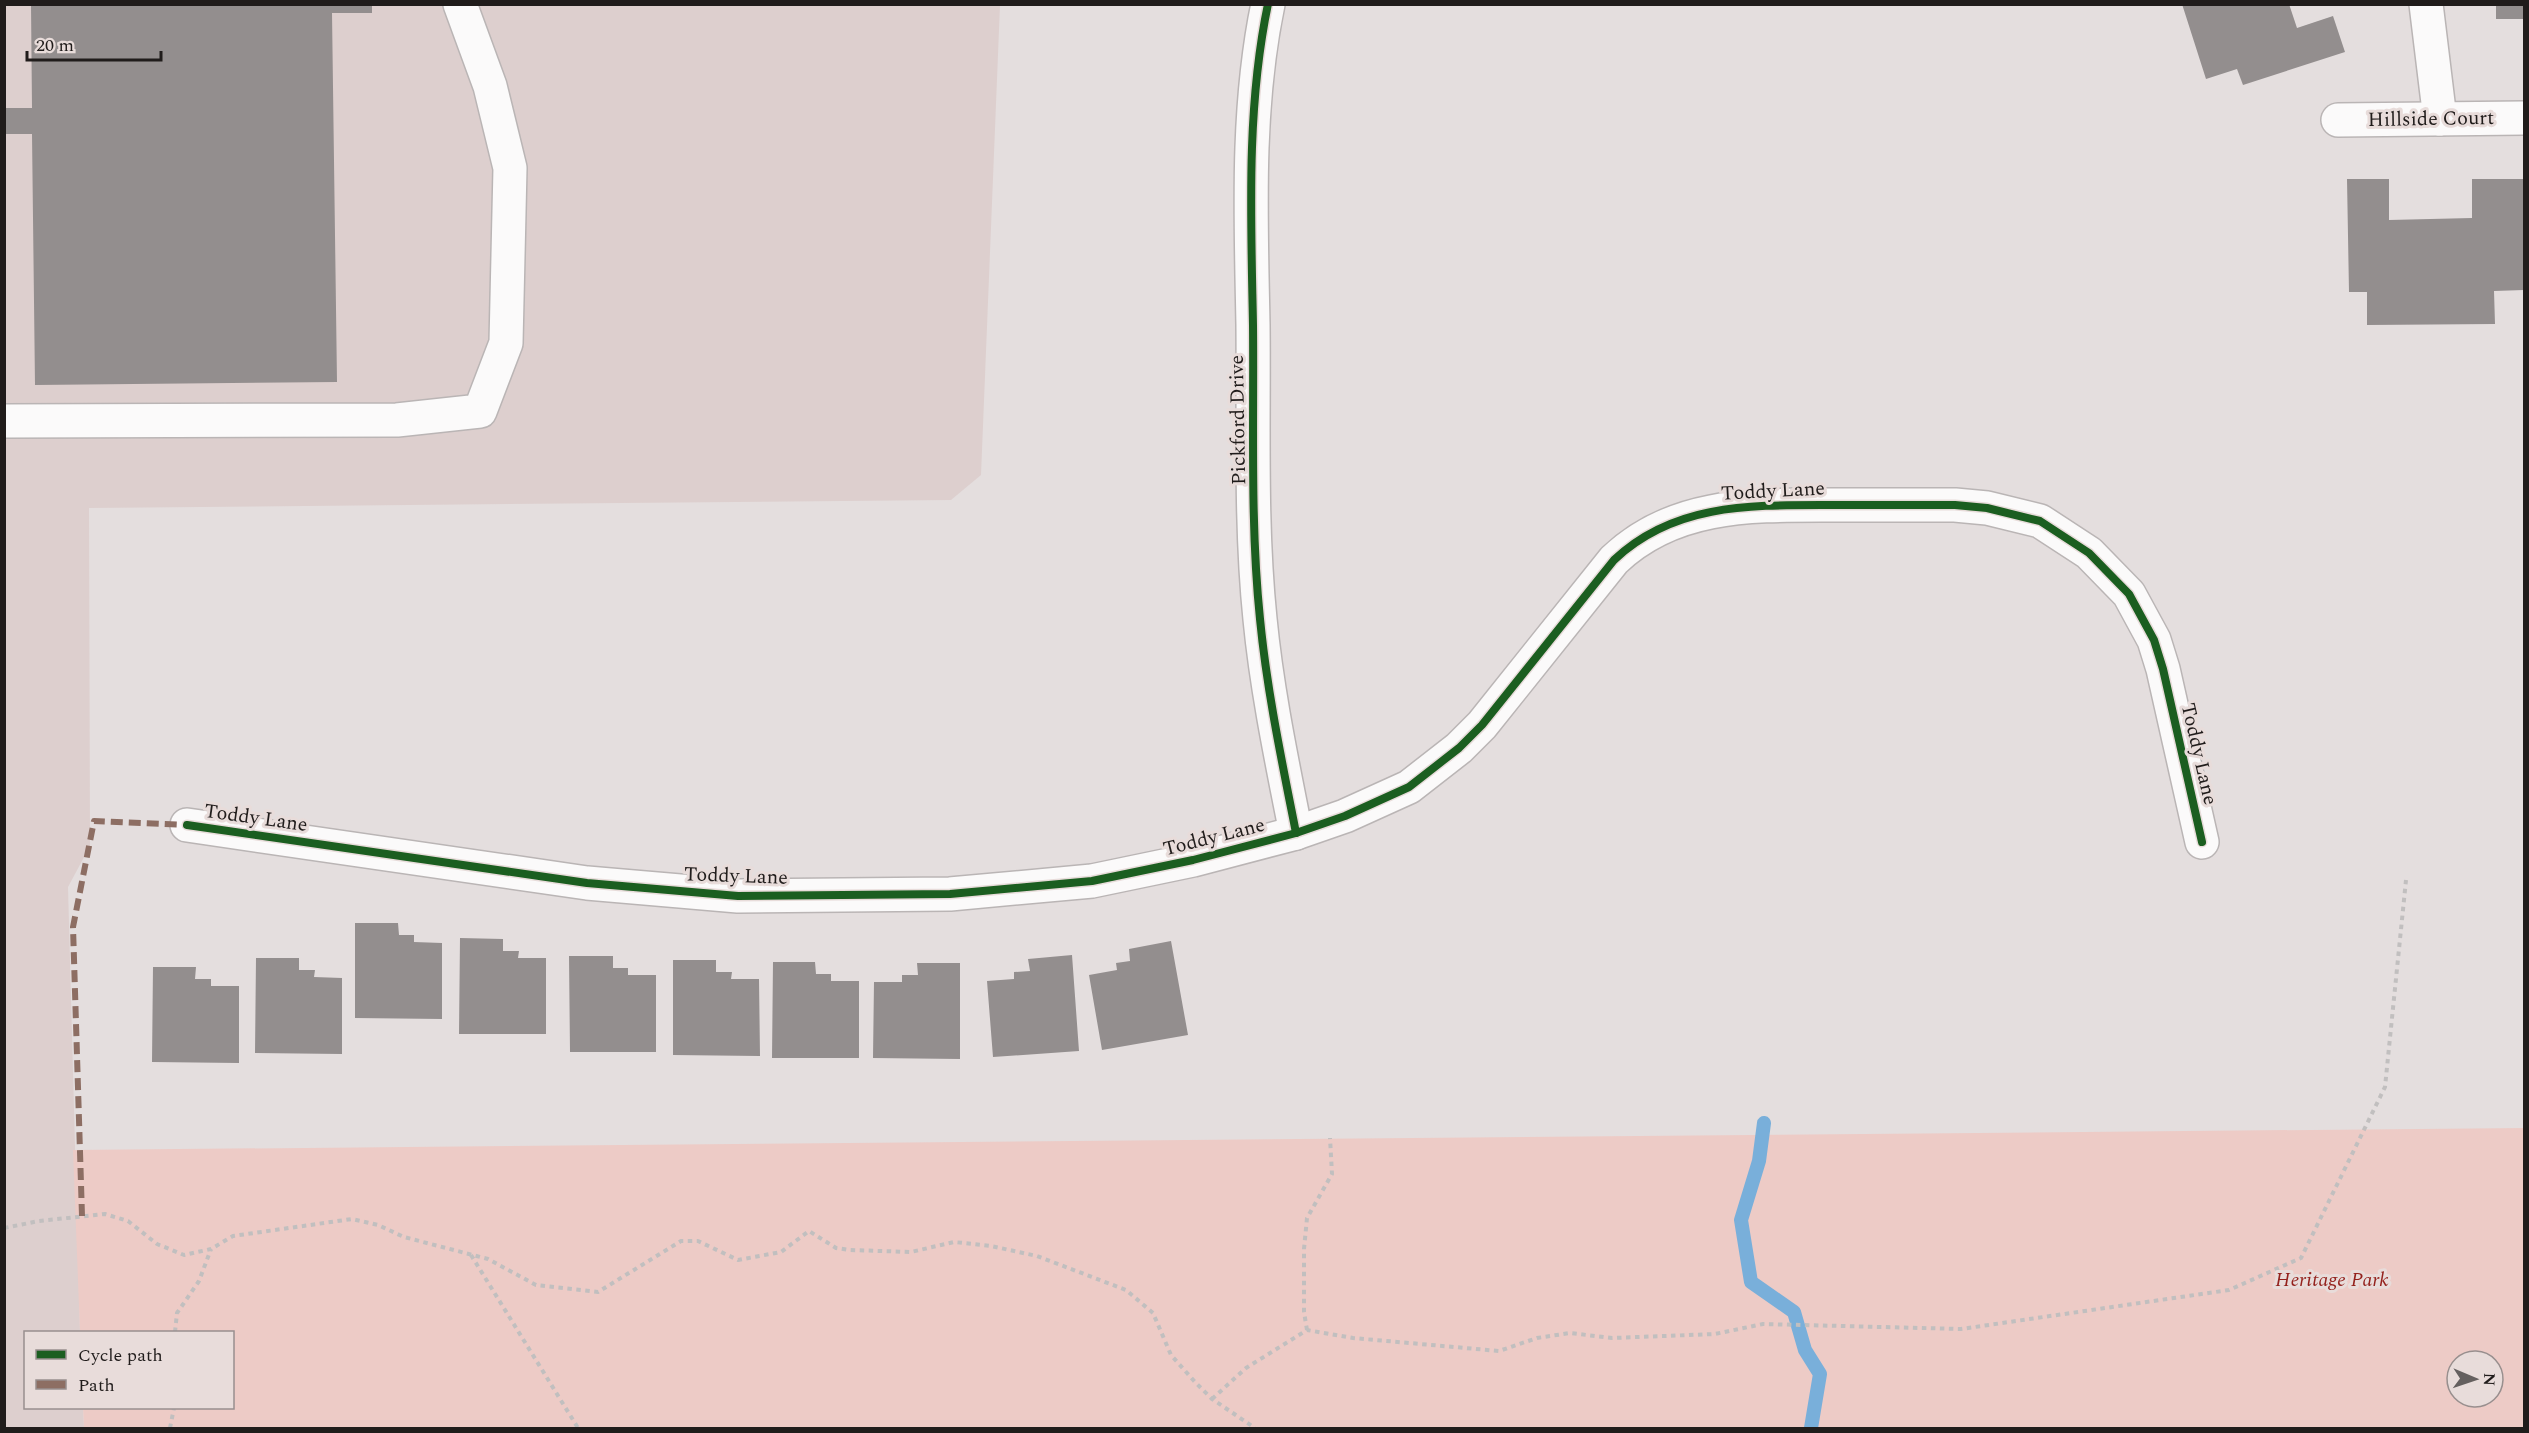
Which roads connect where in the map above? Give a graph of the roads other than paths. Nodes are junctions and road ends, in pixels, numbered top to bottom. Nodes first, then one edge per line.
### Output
1 (460, 4) edge
2 (1268, 4) edge
3 (2426, 4) edge
4 (2524, 118) edge
5 (2440, 119) junction
6 (2338, 120) dead end
7 (4, 421) edge
8 (187, 825) dead end
9 (1296, 833) junction
10 (2202, 842) dead end

1 - 7 street
2 - 9 street, Pickford Drive
3 - 5 street
4 - 5 street, Hillside Court
5 - 6 street, Hillside Court
8 - 9 street, Toddy Lane
9 - 10 street, Toddy Lane

